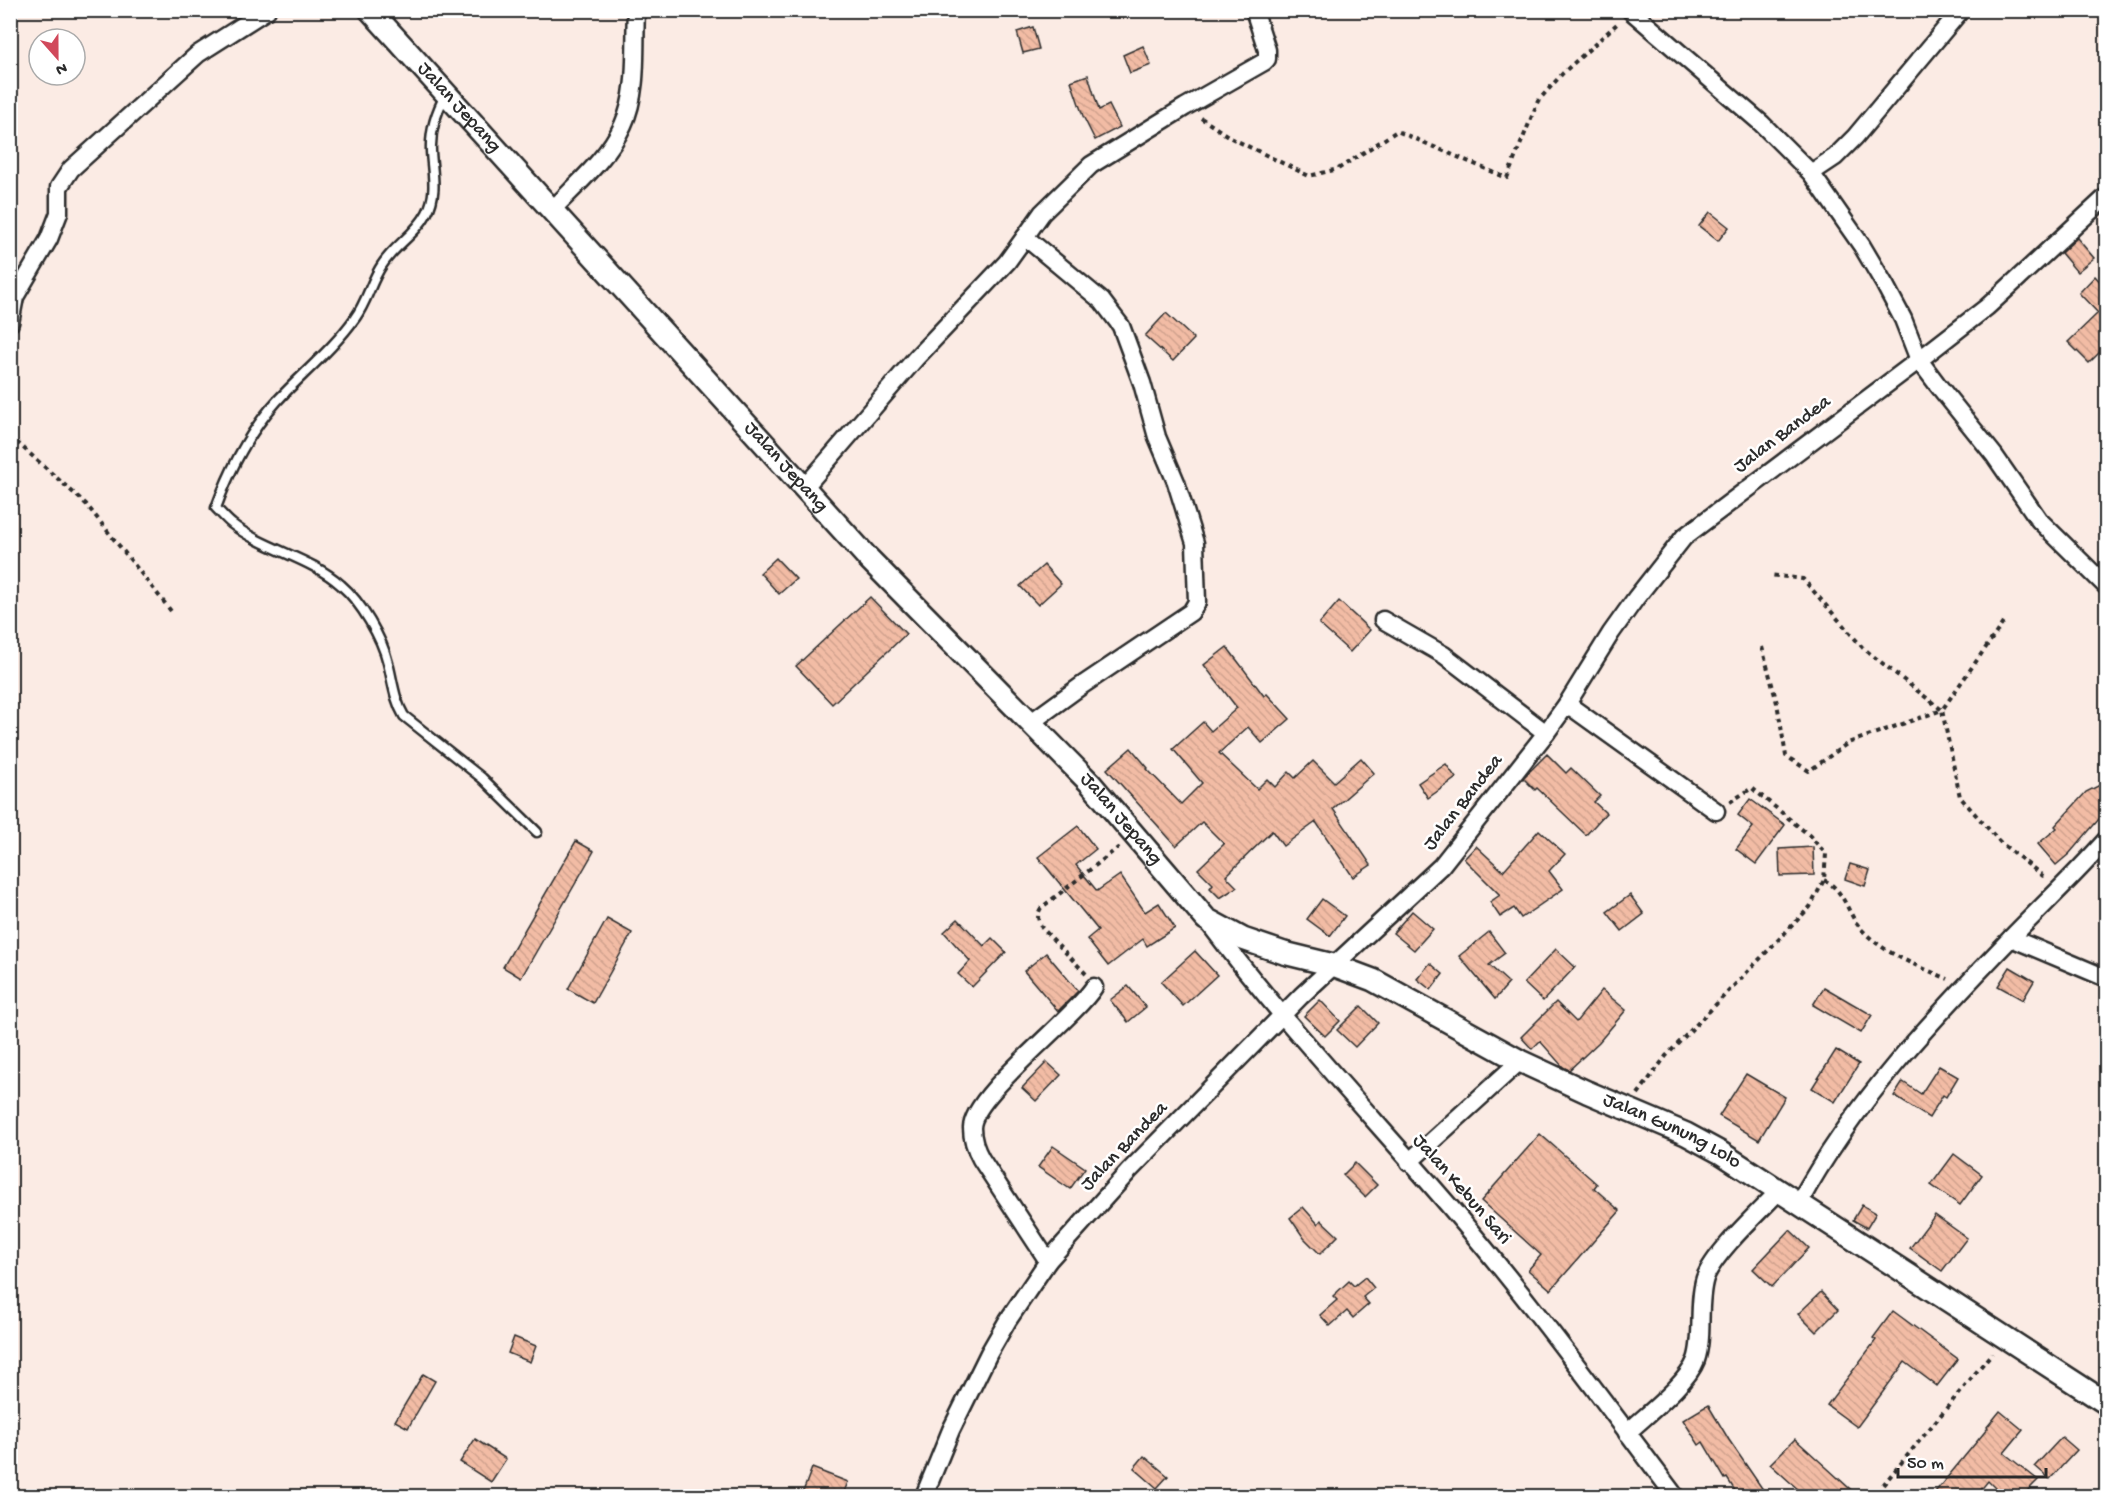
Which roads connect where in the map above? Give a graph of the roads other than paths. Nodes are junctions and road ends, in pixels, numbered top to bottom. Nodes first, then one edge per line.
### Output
1 (267, 10) edge
2 (370, 10) edge
3 (636, 10) edge
4 (1254, 10) edge
5 (1960, 10) edge
6 (1630, 11) edge
7 (446, 94) junction
8 (1810, 173) junction
9 (2106, 197) edge
10 (552, 210) junction
11 (1025, 237) junction
12 (10, 323) edge
13 (1920, 360) junction
14 (804, 488) junction
15 (2106, 586) edge
16 (1383, 620) dead end
17 (1567, 704) junction
18 (1030, 723) junction
19 (1546, 733) junction
20 (1716, 811) road end
21 (537, 832) dead end
22 (2106, 840) edge
23 (1206, 919) junction
24 (2011, 938) junction
25 (1333, 965) junction
26 (2106, 978) edge
27 (1094, 987) road end
28 (1282, 1016) junction
29 (1520, 1062) junction
30 (1409, 1162) junction
31 (1779, 1191) junction
32 (1799, 1203) junction
33 (1048, 1261) junction
34 (2106, 1403) edge
35 (1627, 1433) junction
36 (924, 1497) edge
37 (1675, 1497) edge

1 - 12 street
2 - 7 street, Jalan Jepang
3 - 10 street
4 - 11 street
5 - 8 street
6 - 8 street
7 - 10 street, Jalan Jepang
7 - 21 lane
8 - 13 street
9 - 13 street, Jalan Bandea
10 - 14 street, Jalan Jepang
11 - 14 street
11 - 18 street
13 - 15 street
13 - 17 street, Jalan Bandea
14 - 18 street, Jalan Jepang
16 - 19 street
17 - 19 street, Jalan Bandea
17 - 20 street
18 - 23 street, Jalan Jepang
19 - 25 street, Jalan Bandea
22 - 24 street
23 - 25 street, Jalan Gunung Lolo
23 - 28 street, Jalan Kebun Sari
24 - 26 street
24 - 32 street
25 - 28 street, Jalan Bandea
25 - 29 street, Jalan Gunung Lolo
27 - 33 street
28 - 30 street, Jalan Kebun Sari
28 - 33 street, Jalan Bandea
29 - 30 street
29 - 31 street, Jalan Gunung Lolo
30 - 35 street, Jalan Kebun Sari
31 - 32 street, Jalan Gunung Lolo
31 - 35 street
32 - 34 street, Jalan Gunung Lolo
33 - 36 street, Jalan Bandea
35 - 37 street, Jalan Kebun Sari

